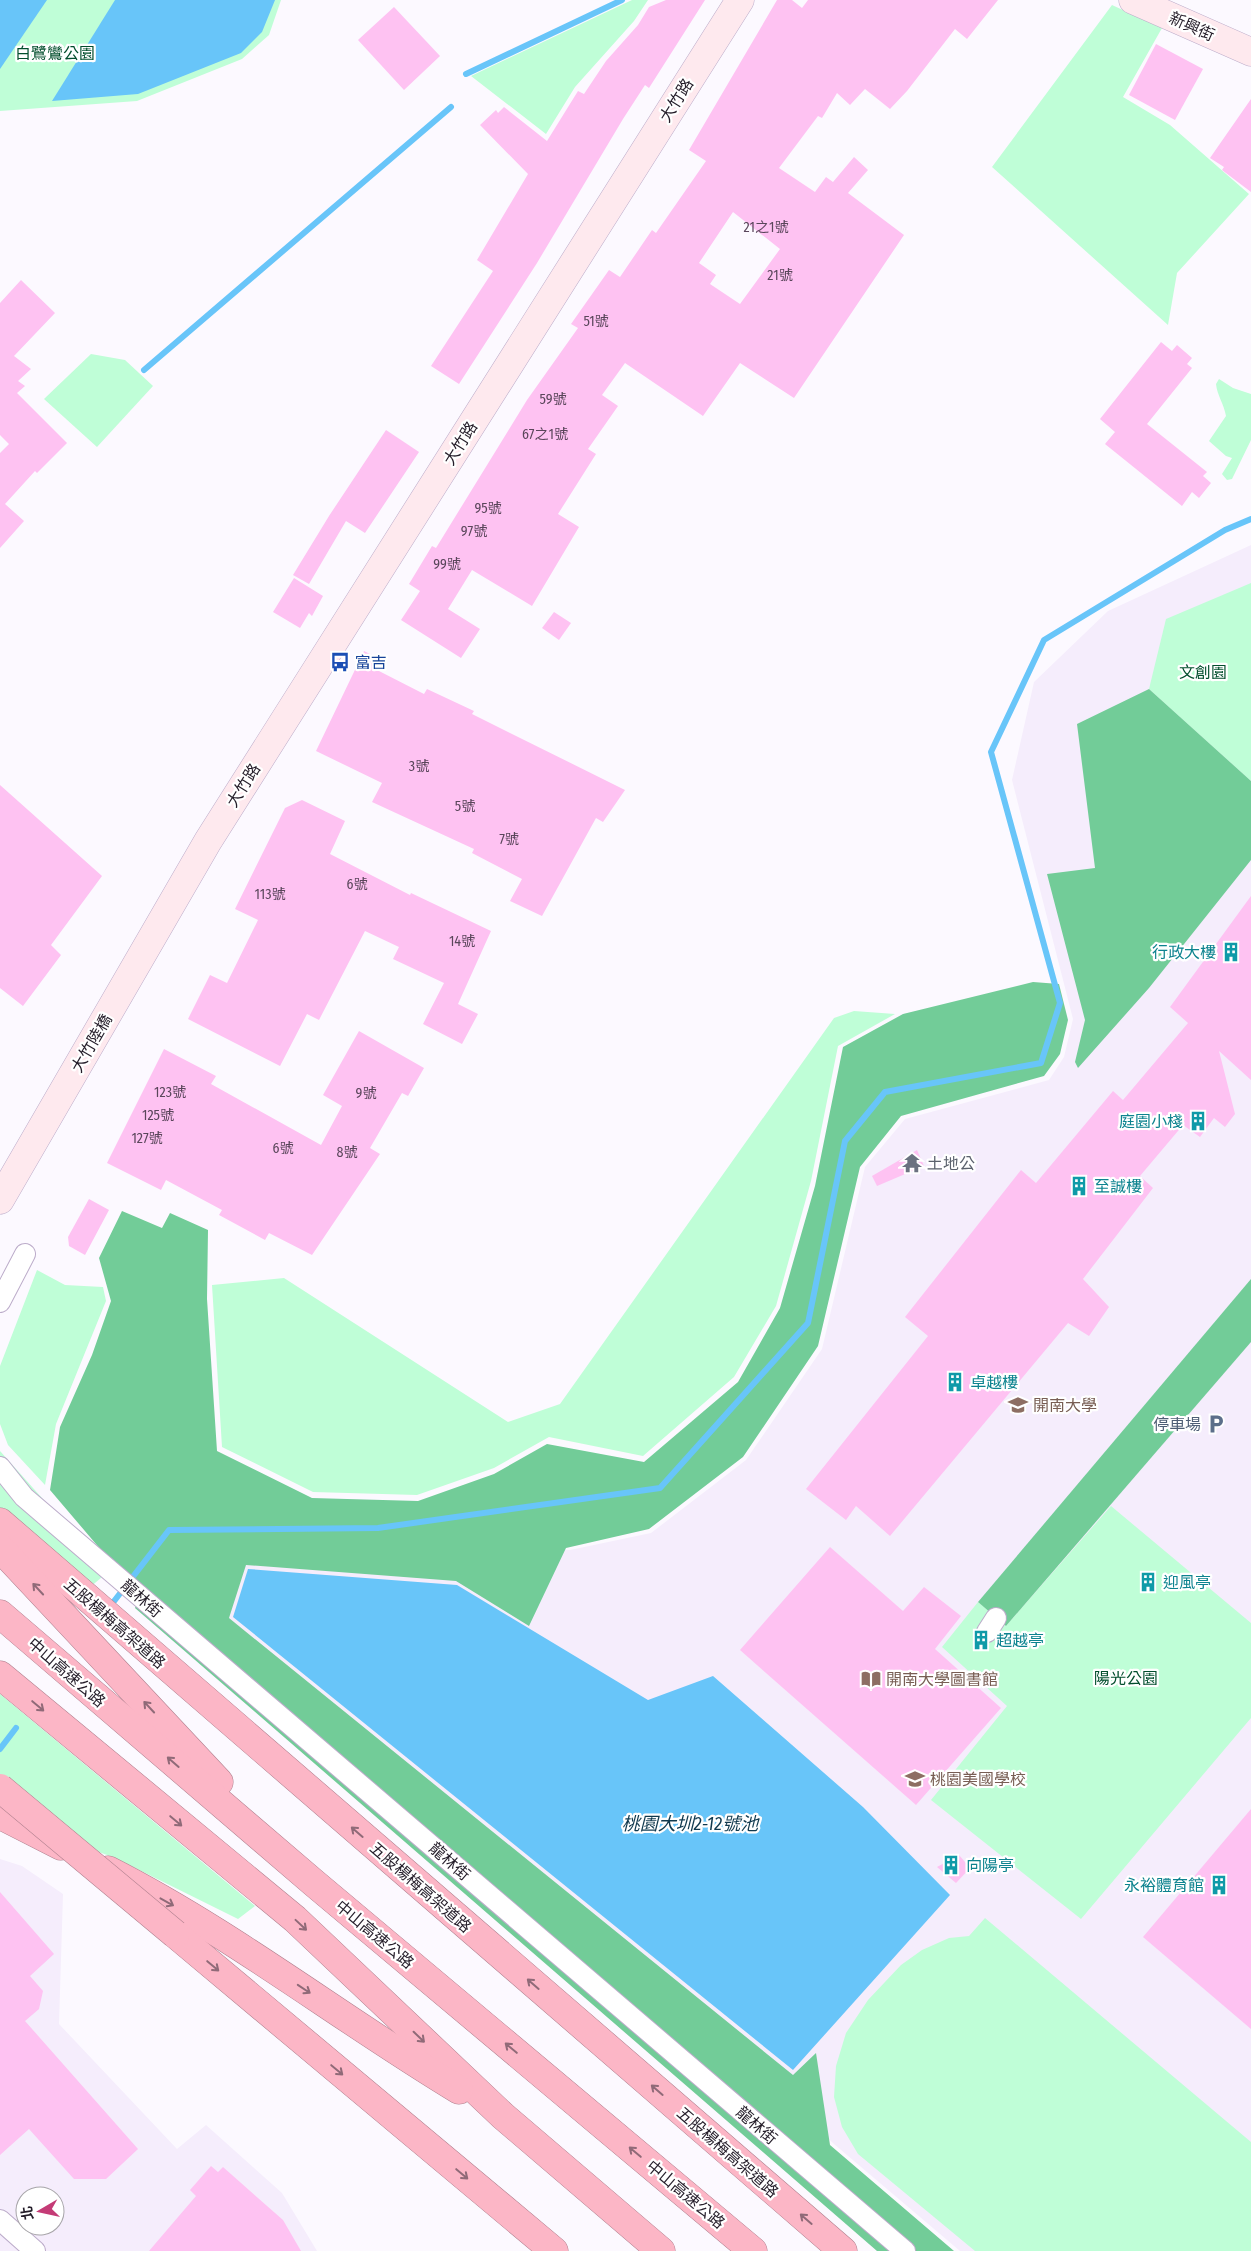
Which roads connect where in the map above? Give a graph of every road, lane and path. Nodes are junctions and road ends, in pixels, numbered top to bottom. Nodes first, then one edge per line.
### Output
1 (740, 0) edge
2 (1133, 0) edge
3 (1251, 52) edge
4 (182, 886) joint
5 (0, 1200) edge
6 (25, 1254) dead end
7 (0, 1302) edge
8 (0, 1467) edge
9 (0, 1522) edge
10 (0, 1548) edge
11 (0, 1614) edge
12 (0, 1675) edge
13 (0, 1788) edge
14 (0, 1810) edge
15 (0, 1815) edge
16 (314, 1883) junction
17 (175, 1934) junction
18 (503, 2116) junction
19 (0, 2220) edge
20 (35, 2251) edge
21 (554, 2251) edge
22 (661, 2251) edge
23 (753, 2251) edge
24 (843, 2251) edge
25 (905, 2251) edge

1 - 4 main road, 大竹路
2 - 3 main road, 新興街
4 - 5 main road, 大竹陸橋
6 - 7 street
8 - 25 street, 龍林街
24 -> 9 highway, 五股楊梅高架道路
16 -> 10 highway
16 -> 11 highway, 中山高速公路
12 -> 18 highway
13 - 17 highway, bridge
14 - 17 highway, bridge
15 -> 18 highway
23 -> 16 highway, 中山高速公路
17 -> 21 highway
18 - 22 highway
19 - 20 street

